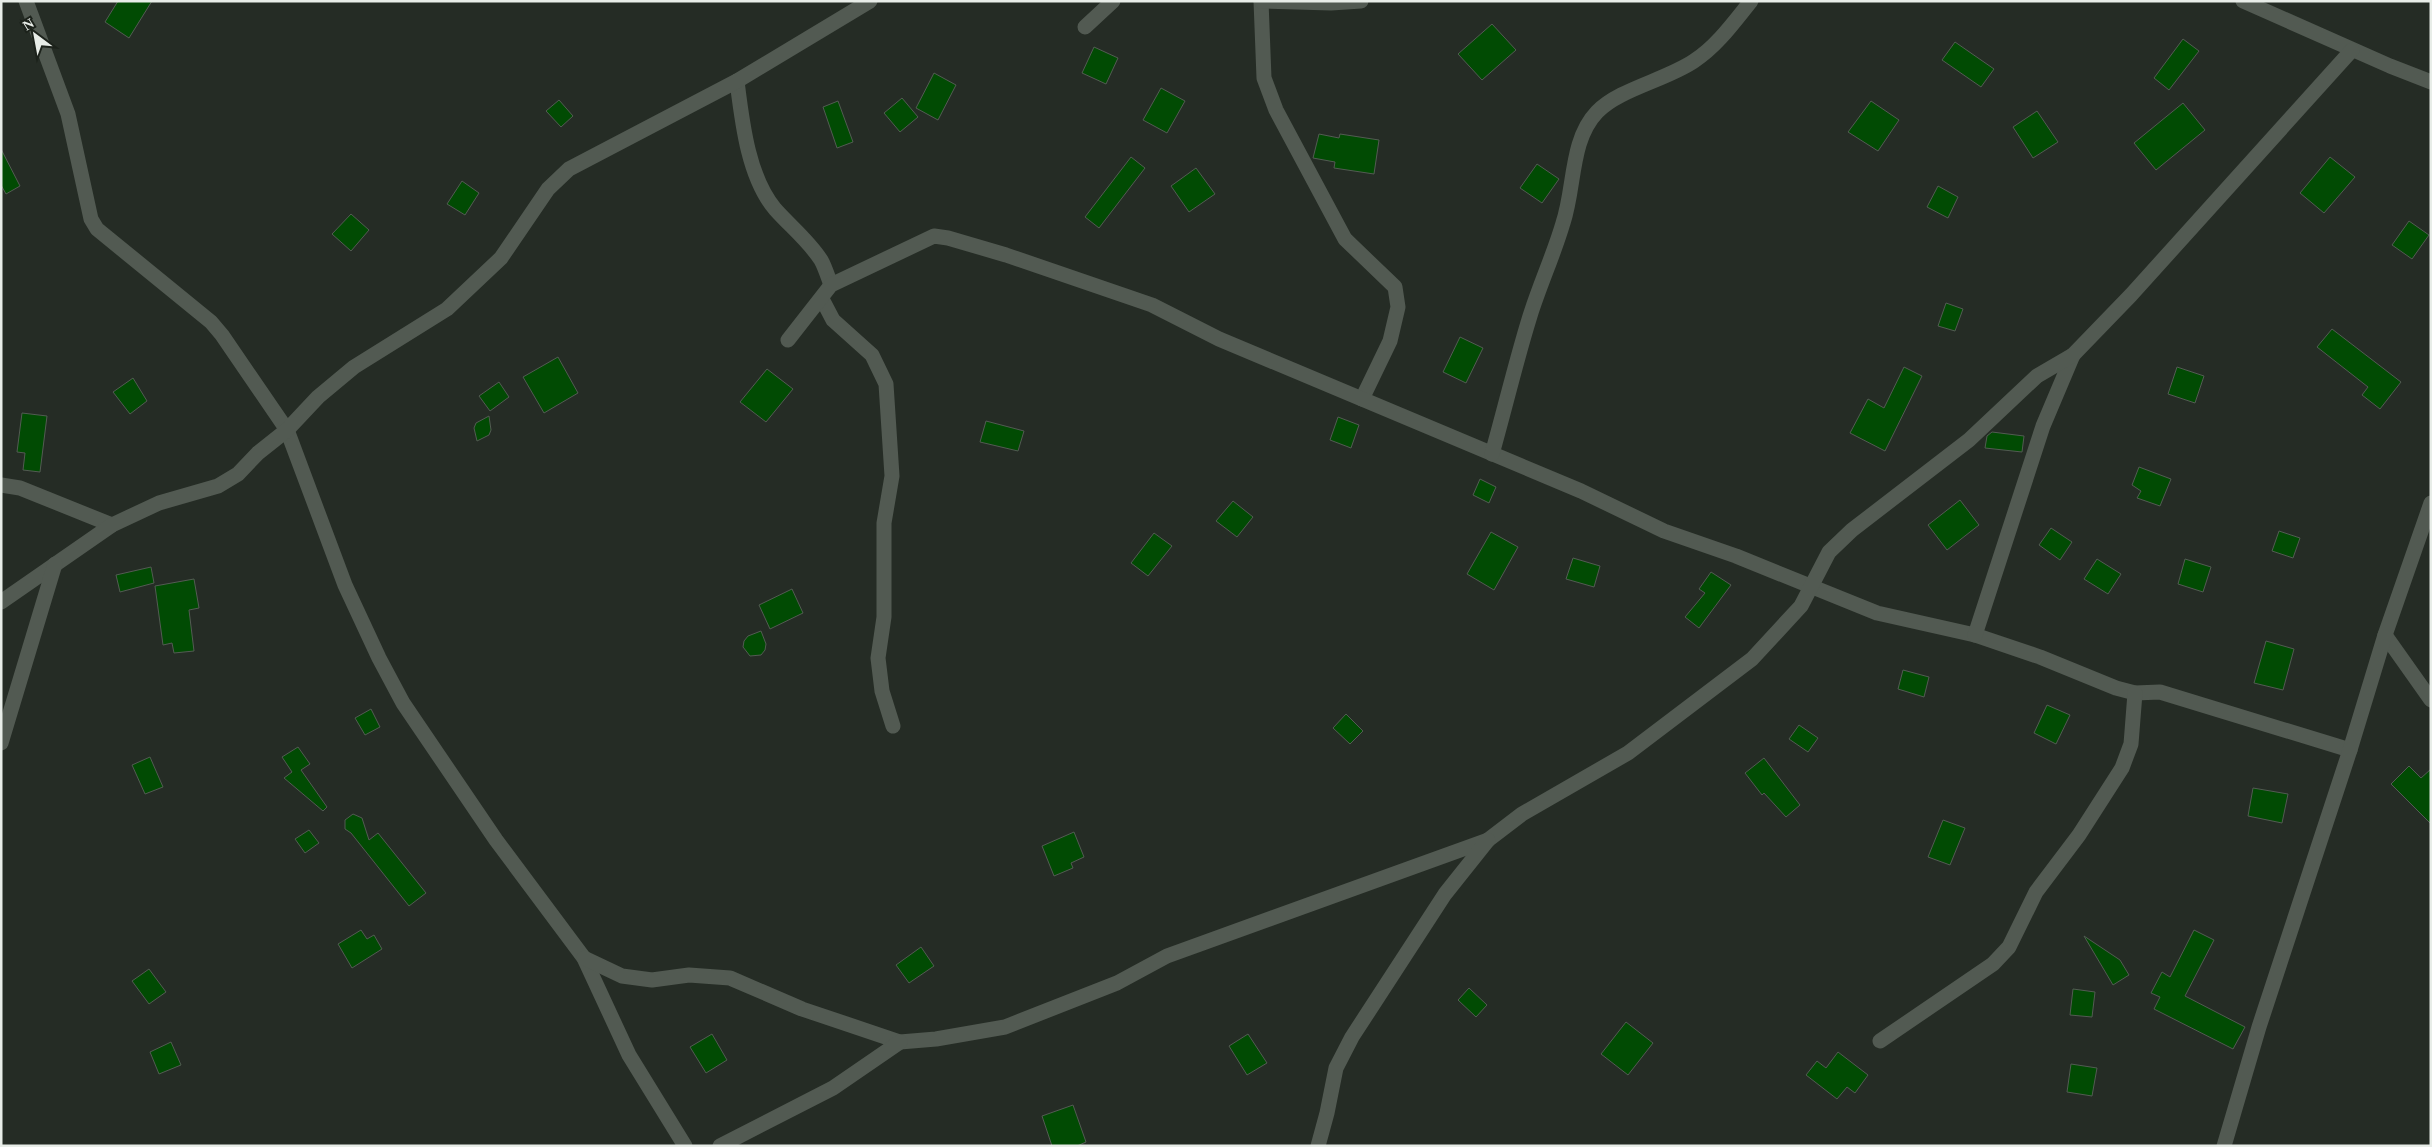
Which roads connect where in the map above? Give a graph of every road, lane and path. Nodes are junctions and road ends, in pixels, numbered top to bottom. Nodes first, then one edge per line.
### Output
1 (26, 1) edge
2 (870, 1) edge
3 (1113, 1) edge
4 (1261, 1) edge
5 (1361, 1) edge
6 (1751, 1) edge
7 (2243, 1) edge
8 (1085, 26) dead end
9 (2352, 50) junction
10 (737, 82) junction
11 (2431, 82) edge
12 (831, 285) junction
13 (822, 299) junction
14 (788, 340) dead end
15 (2072, 355) junction
16 (1362, 400) junction
17 (288, 430) junction
18 (1492, 454) junction
19 (1, 485) edge
20 (2431, 504) edge
21 (112, 525) junction
22 (55, 564) junction
23 (1813, 586) junction
24 (1, 602) edge
25 (1975, 635) junction
26 (2385, 636) junction
27 (2135, 693) junction
28 (2431, 700) edge
29 (893, 726) dead end
30 (1, 743) edge
31 (2350, 750) junction
32 (1488, 840) junction
33 (584, 958) junction
34 (900, 1042) junction
35 (1880, 1042) dead end
36 (685, 1146) edge
37 (720, 1146) edge
38 (1318, 1146) edge
39 (2224, 1146) edge

1 - 17 street
2 - 10 street
3 - 8 street
4 - 5 street
4 - 16 street
6 - 18 street
7 - 9 street
9 - 11 street
9 - 15 street
10 - 12 street
10 - 17 street
12 - 13 street
12 - 16 street
13 - 14 street
13 - 29 street
15 - 23 street
15 - 25 street
16 - 18 street
17 - 21 street
17 - 33 street
18 - 23 street
19 - 21 street
20 - 26 street
21 - 22 street
22 - 24 street
22 - 30 street
23 - 25 street
23 - 32 street
25 - 27 street
26 - 28 street
26 - 31 street
27 - 31 street
27 - 35 street
31 - 39 street
32 - 34 street
32 - 38 street
33 - 34 street
33 - 36 street
34 - 37 street

